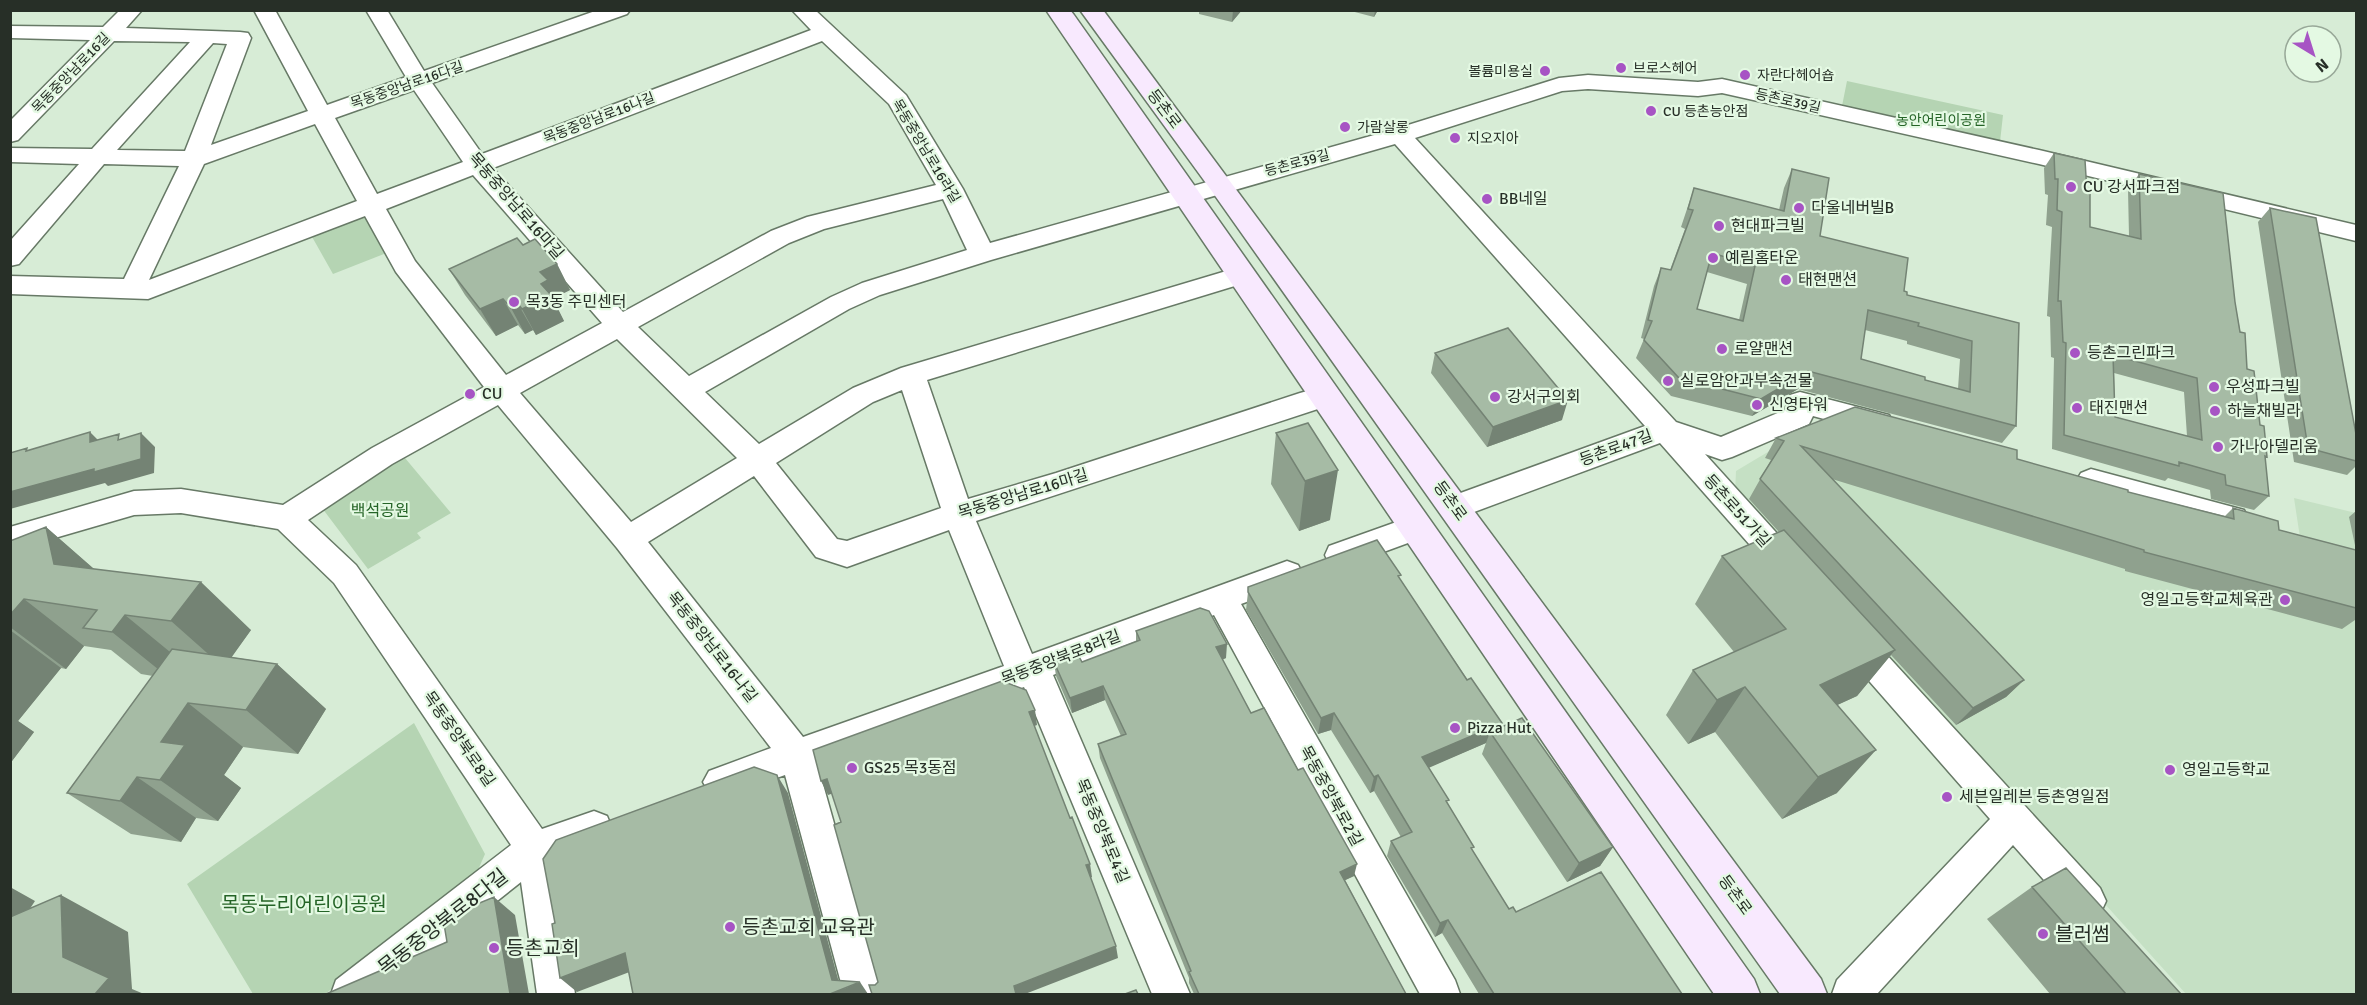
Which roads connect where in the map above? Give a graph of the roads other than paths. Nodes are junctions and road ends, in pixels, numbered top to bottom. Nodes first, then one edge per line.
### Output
1 (132, 10) edge
2 (264, 10) edge
3 (375, 10) edge
4 (620, 10) edge
5 (802, 10) edge
6 (1056, 10) edge
7 (1091, 10) edge
8 (10, 32) edge
9 (826, 32) junction
10 (108, 35) junction
11 (207, 36) junction
12 (419, 80) junction
13 (322, 114) junction
14 (10, 135) edge
15 (1400, 135) junction
16 (10, 155) edge
17 (98, 157) junction
18 (194, 159) junction
19 (477, 165) junction
20 (1220, 184) junction
21 (951, 189) junction
22 (1185, 195) junction
23 (372, 205) junction
24 (2356, 233) edge
25 (982, 254) junction
26 (10, 258) edge
27 (1242, 275) junction
28 (10, 285) edge
29 (132, 288) junction
30 (620, 326) junction
31 (911, 375) junction
32 (502, 390) junction
33 (685, 391) junction
34 (1326, 396) junction
35 (1900, 429) edge
36 (1665, 430) junction
37 (758, 460) junction
38 (2068, 475) edge
39 (1455, 507) junction
40 (958, 514) junction
41 (287, 518) junction
42 (2262, 526) edge
43 (1416, 527) junction
44 (10, 539) edge
45 (628, 539) junction
46 (1808, 590) edge
47 (1221, 598) junction
48 (1832, 616) edge
49 (1029, 670) junction
50 (797, 755) junction
51 (688, 794) edge
52 (622, 818) edge
53 (2014, 819) junction
54 (535, 849) junction
55 (2108, 924) edge
56 (350, 994) edge
57 (556, 994) edge
58 (863, 994) edge
59 (1171, 994) edge
60 (1441, 994) edge
61 (1739, 994) edge
62 (1806, 994) edge
63 (1851, 994) edge

1 - 10 street, 목동중앙남로16길
2 - 13 street, 목동중앙남로16나길
3 - 12 street, 목동중앙남로16마길
4 - 12 street, 목동중앙남로16다길
5 - 9 street, 목동중앙남로16라길
6 - 22 main road, 등촌로
7 - 20 main road, 등촌로
8 - 10 street
9 - 19 street, 목동중앙남로16나길
9 - 21 street, 목동중앙남로16라길
10 - 11 street
10 - 14 street, 목동중앙남로16길
11 - 17 street
11 - 18 street
12 - 13 street, 목동중앙남로16다길
12 - 19 street, 목동중앙남로16마길
13 - 18 street, 목동중앙남로16다길
13 - 23 street, 목동중앙남로16나길
15 - 20 street, 등촌로39길
15 - 24 street, 등촌로39길
15 - 36 street, 등촌로51가길
16 - 17 street, 목동중앙남로16다길
17 - 18 street, 목동중앙남로16다길
17 - 26 street
18 - 29 street
19 - 23 street, 목동중앙남로16나길
19 - 30 street, 목동중앙남로16마길
20 - 22 street, 등촌로39길
20 - 39 main road, 등촌로
21 - 25 street, 목동중앙남로16라길
21 - 30 street
22 - 25 street
22 - 27 main road, 등촌로
23 - 29 street, 목동중앙남로16나길
23 - 32 street, 목동중앙남로16나길
25 - 33 street
27 - 31 street
27 - 34 main road, 등촌로
28 - 29 street, 목동중앙남로16나길
30 - 32 street
30 - 33 street, 목동중앙남로16마길
31 - 37 street
31 - 40 street, 목동중앙북로4길
32 - 41 street
32 - 45 street, 목동중앙남로16나길
33 - 37 street, 목동중앙남로16마길
34 - 40 street, 목동중앙남로16마길
34 - 43 main road, 등촌로
35 - 36 street, 등촌로47길
36 - 39 street, 등촌로47길
36 - 46 street, 등촌로51가길
37 - 40 street, 목동중앙남로16마길
37 - 45 street
38 - 42 street
39 - 62 main road, 등촌로
40 - 49 street, 목동중앙북로4길
41 - 44 street
41 - 54 street, 목동중앙북로8길
43 - 47 street, 목동중앙북로8라길
43 - 61 main road, 등촌로
45 - 50 street, 목동중앙남로16나길
47 - 49 street, 목동중앙북로8라길
47 - 60 street, 목동중앙북로2길
48 - 53 street
49 - 50 street, 목동중앙북로8라길
49 - 59 street, 목동중앙북로4길
50 - 51 street, 목동중앙북로8라길
50 - 58 street
52 - 54 street
53 - 55 street
53 - 63 street
54 - 56 street, 목동중앙북로8다길
54 - 57 street, 목동중앙북로8길

